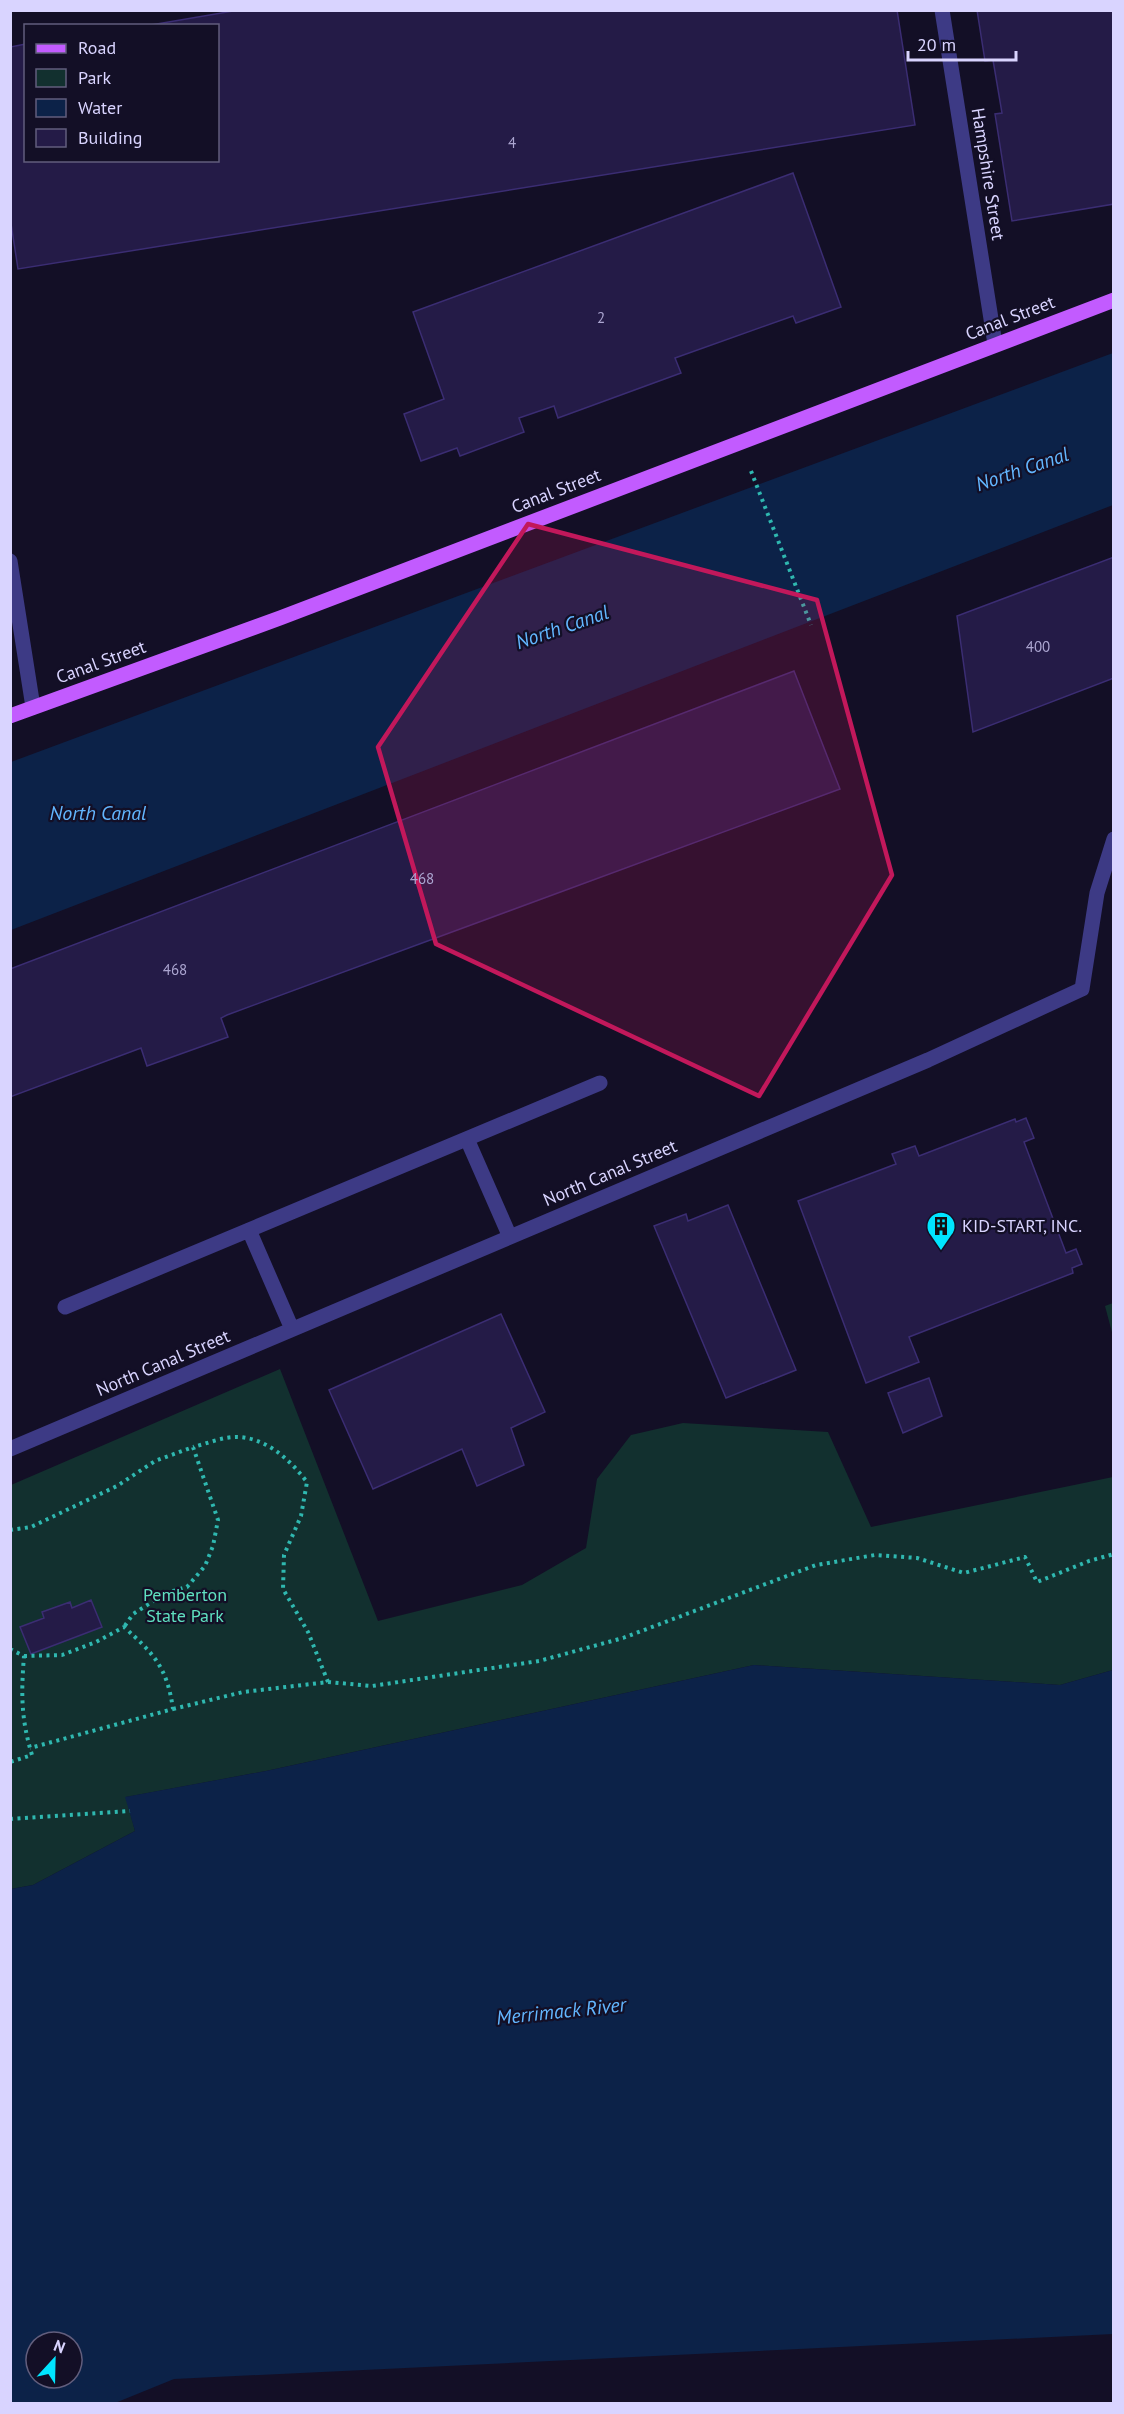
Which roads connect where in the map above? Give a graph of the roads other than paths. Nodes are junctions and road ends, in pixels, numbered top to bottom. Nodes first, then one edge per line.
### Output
1 (942, 10) edge
2 (1113, 300) edge
3 (995, 344) junction
4 (10, 561) edge
5 (33, 707) junction
6 (10, 716) edge
7 (1113, 839) edge
8 (600, 1083) dead end
9 (467, 1139) junction
10 (249, 1230) junction
11 (510, 1237) junction
12 (65, 1307) dead end
13 (292, 1329) junction
14 (10, 1449) edge

1 - 3 street, Hampshire Street
2 - 3 main road, Canal Street
3 - 5 main road, Canal Street
4 - 5 street
5 - 6 main road, Canal Street
7 - 11 street, North Canal Street
8 - 9 street
9 - 10 street
9 - 11 street
10 - 12 street
10 - 13 street
11 - 13 street, North Canal Street
13 - 14 street, North Canal Street

